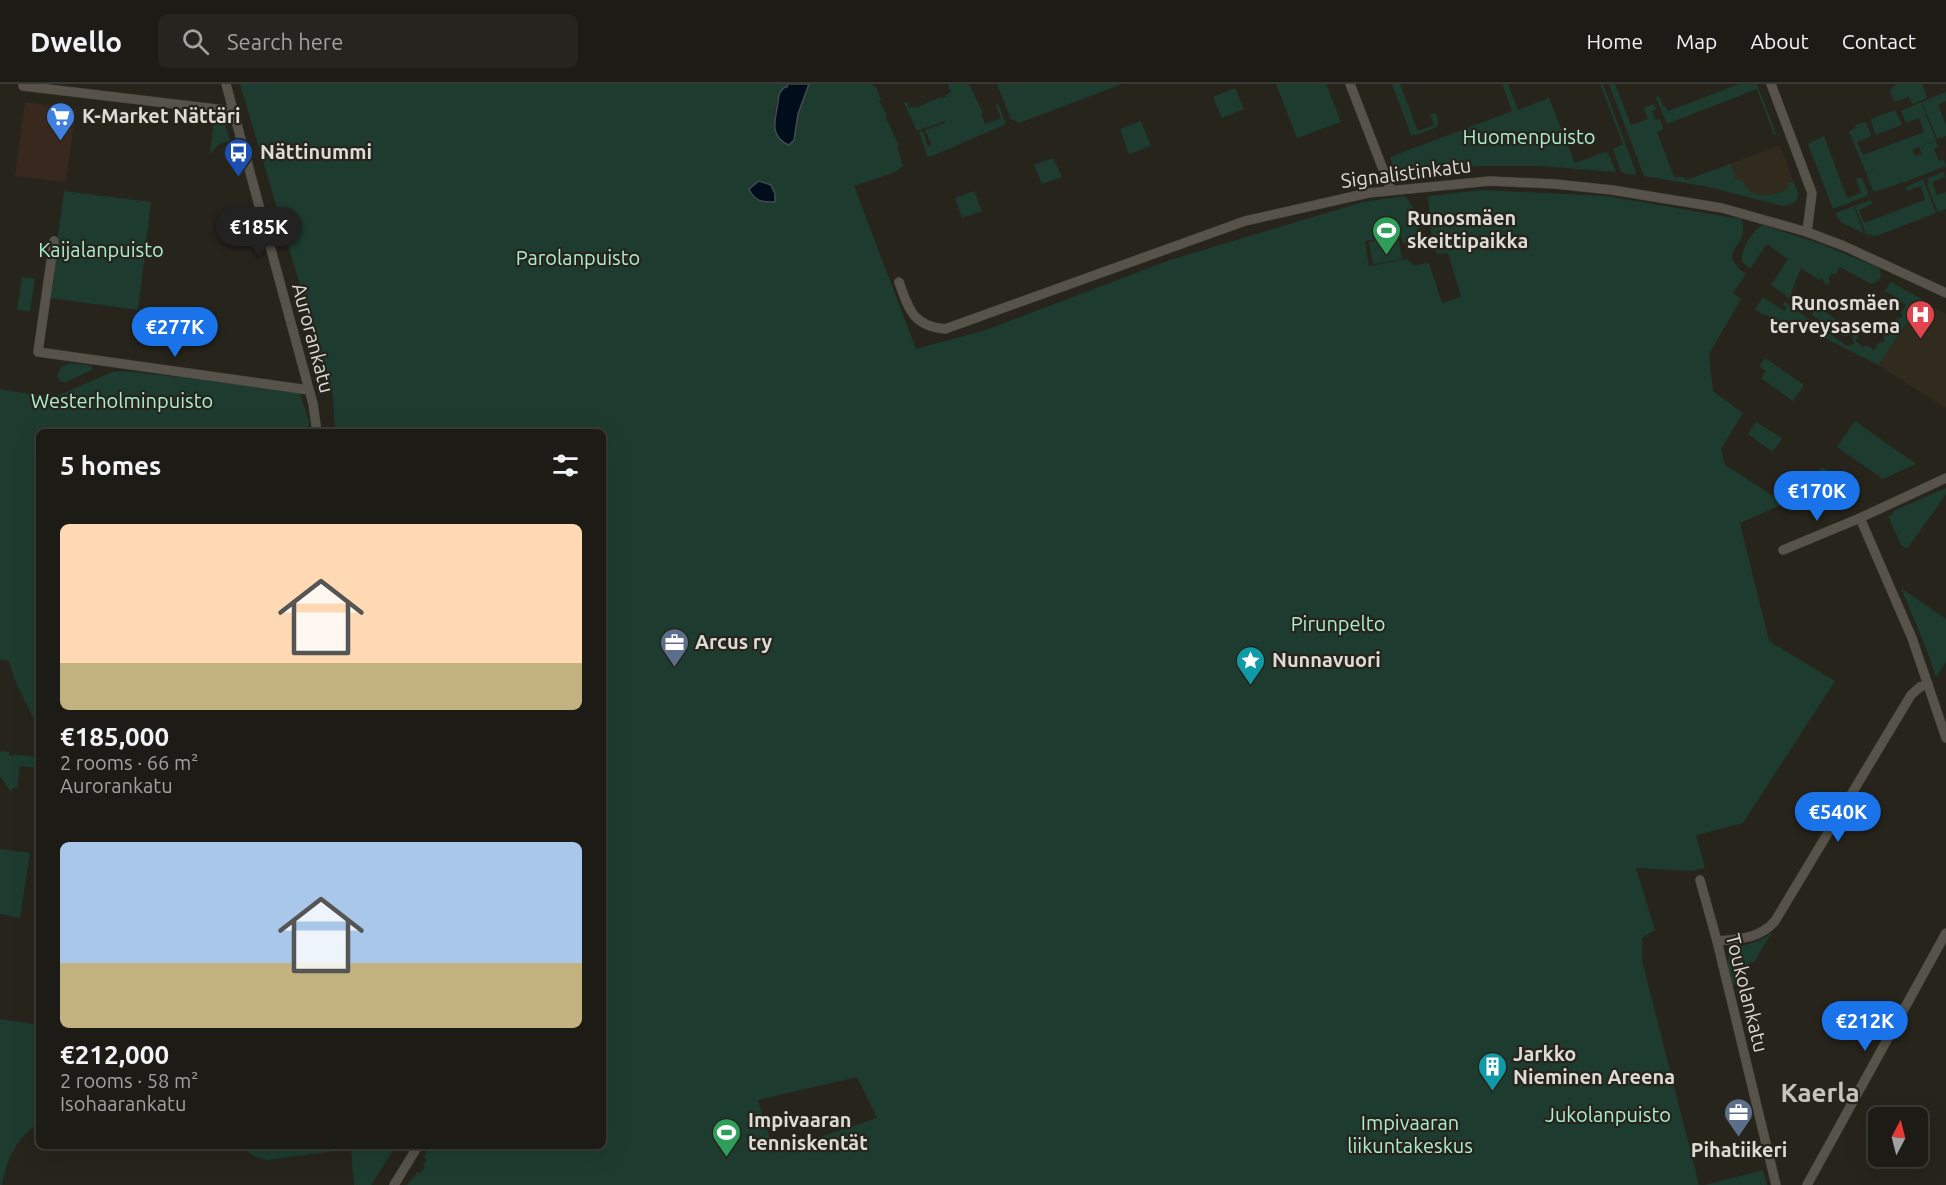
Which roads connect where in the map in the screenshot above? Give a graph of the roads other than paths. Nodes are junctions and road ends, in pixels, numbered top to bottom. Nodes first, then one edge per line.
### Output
1 (226, 84) edge
2 (1350, 84) edge
3 (1771, 84) edge
4 (23, 86) dead end
5 (233, 111) junction
6 (1391, 190) junction
7 (1808, 232) junction
8 (54, 241) dead end
9 (898, 282) dead end
10 (1946, 293) edge
11 (309, 390) junction
12 (317, 429) edge
13 (1946, 478) edge
14 (1860, 518) junction
15 (1820, 535) junction
16 (1824, 547) dead end
17 (1783, 550) dead end
18 (1928, 684) junction
19 (1946, 738) edge
20 (1700, 880) dead end
21 (1946, 933) edge
22 (1717, 941) junction
23 (416, 1149) edge
24 (394, 1185) edge
25 (1776, 1185) edge
26 (1807, 1185) edge

1 - 5 street, Aurorankatu
2 - 6 street
3 - 7 street
4 - 5 street
5 - 11 street, Aurorankatu
6 - 7 street, Signalistinkatu
6 - 9 street, Signalistinkatu
7 - 10 street, Signalistinkatu
8 - 11 street
11 - 12 street, Aurorankatu
13 - 14 street
14 - 15 street
14 - 18 street
15 - 16 street
15 - 17 street
18 - 19 street
18 - 22 street
20 - 22 street, Toukolankatu
21 - 26 street
22 - 25 street, Toukolankatu
23 - 24 street

